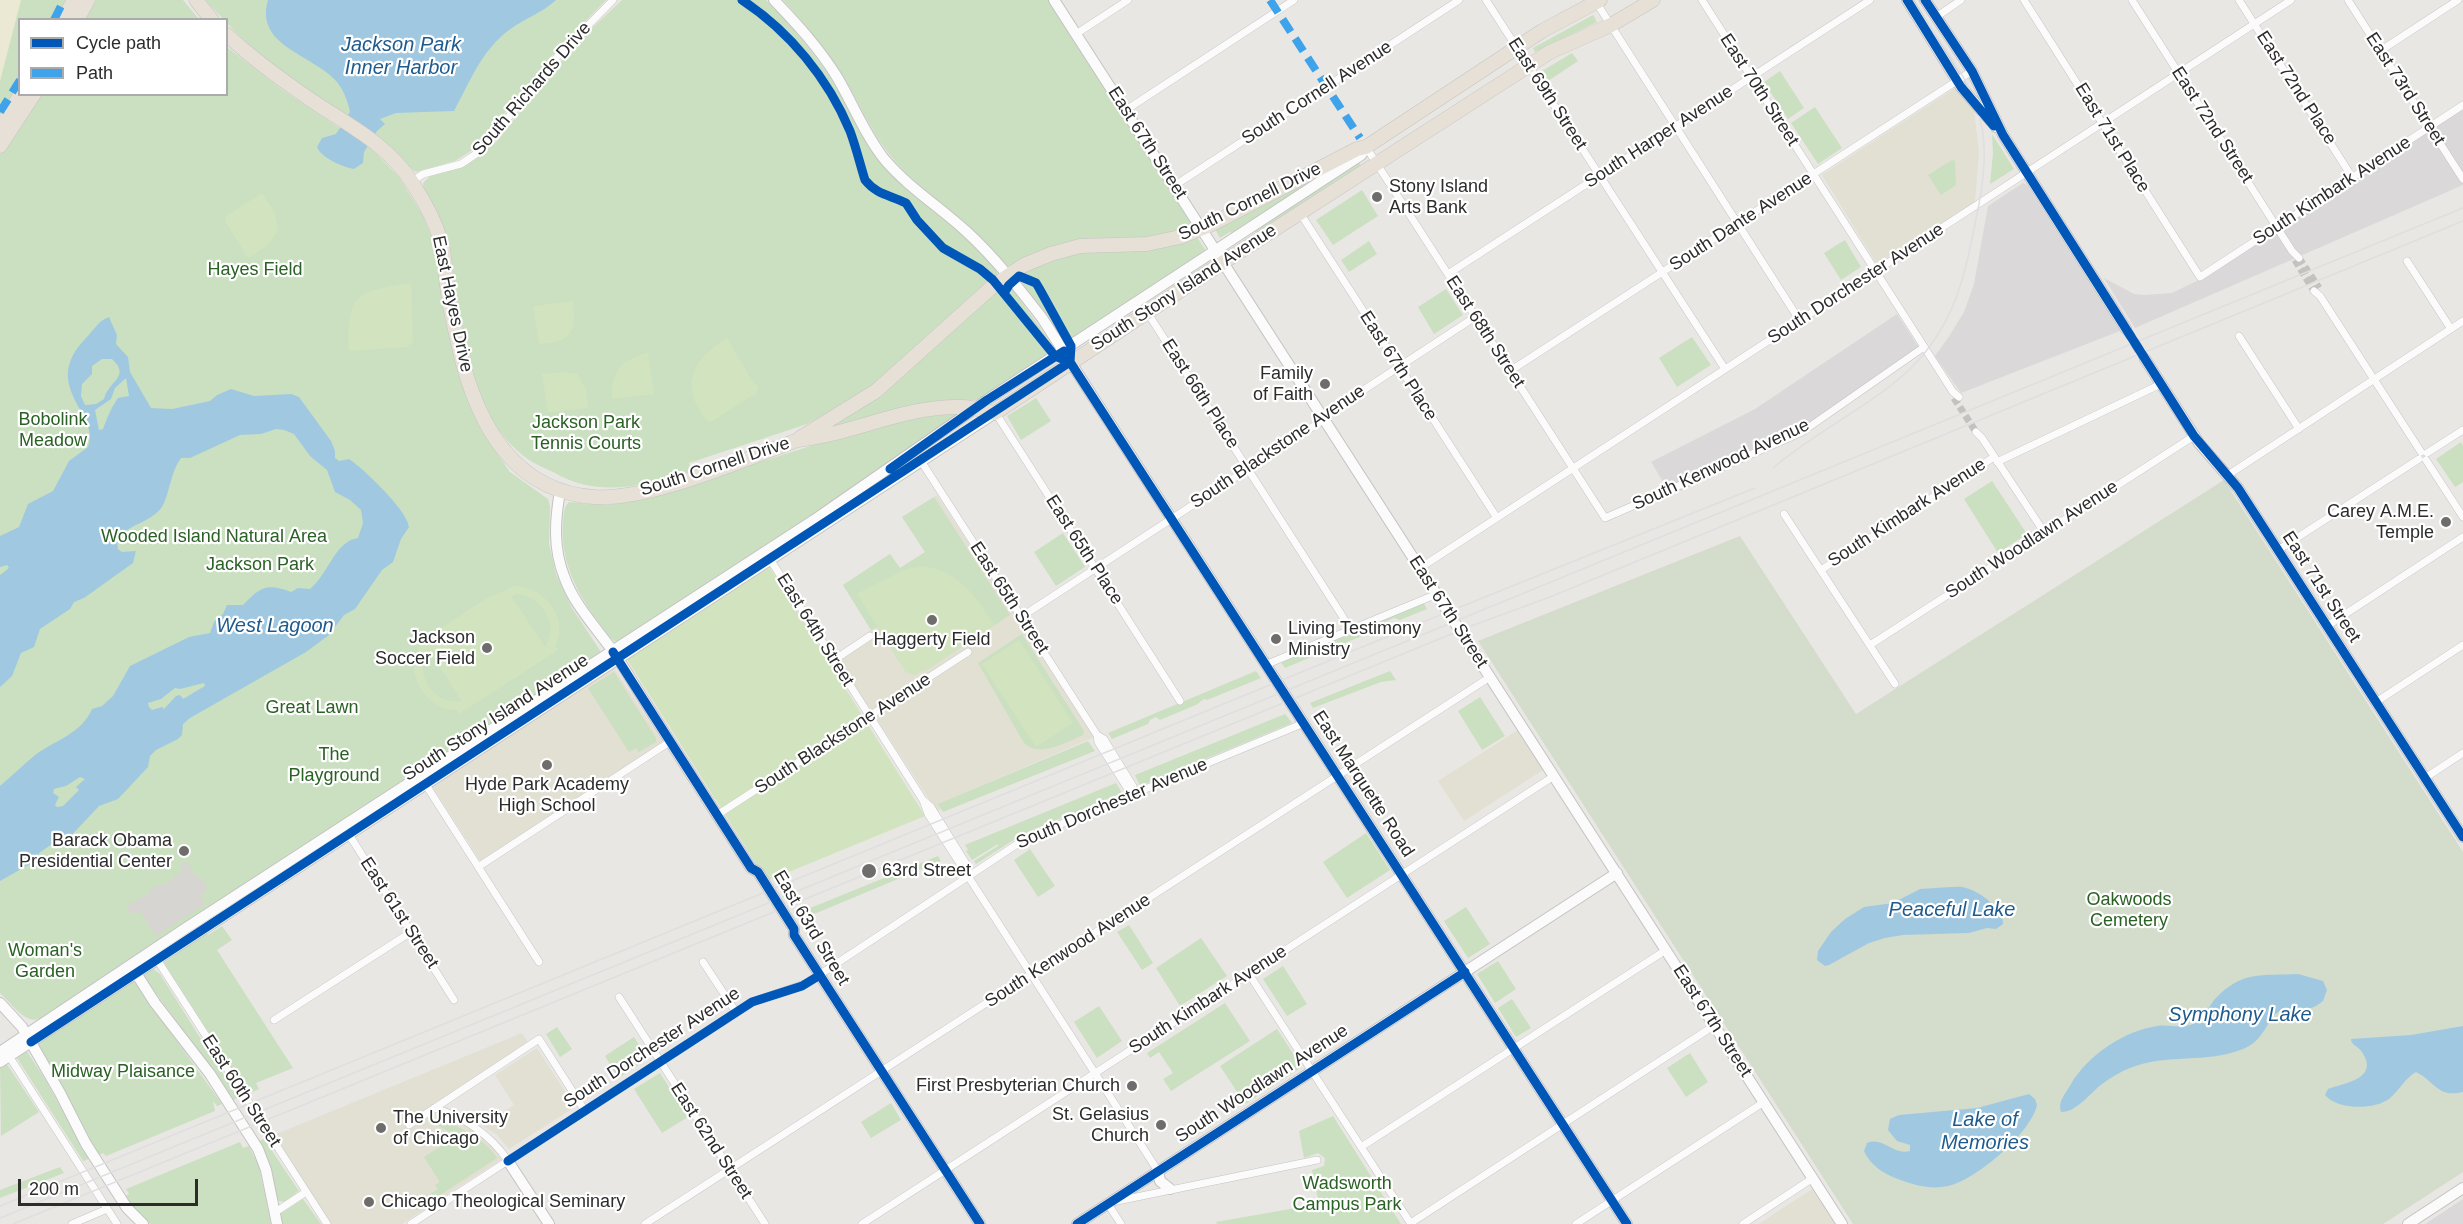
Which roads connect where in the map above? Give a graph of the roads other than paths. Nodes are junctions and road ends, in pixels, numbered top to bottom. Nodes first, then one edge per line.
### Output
1 (74, 0) edge
2 (88, 0) edge
3 (196, 0) edge
4 (613, 0) edge
5 (774, 0) edge
6 (1054, 0) edge
7 (1128, 0) edge
8 (1294, 0) edge
9 (1459, 0) edge
10 (1486, 0) edge
11 (1653, 0) edge
12 (1702, 0) edge
13 (1870, 0) edge
14 (1907, 0) edge
15 (1925, 0) edge
16 (1961, 0) edge
17 (2024, 0) edge
18 (2132, 0) edge
19 (2239, 0) edge
20 (2291, 0) edge
21 (2348, 0) edge
22 (2458, 0) edge
23 (1598, 1) edge
24 (1936, 16) junction
25 (64, 18) edge
26 (78, 18) edge
27 (210, 18) edge
28 (2255, 24) junction
29 (1611, 25) junction
30 (1076, 34) junction
31 (228, 36) edge
32 (1517, 47) junction
33 (2380, 51) junction
34 (1529, 65) junction
35 (1972, 71) junction
36 (2179, 74) junction
37 (1751, 77) junction
38 (1957, 81) junction
39 (20, 96) edge
40 (33, 96) edge
41 (2463, 105) edge
42 (1125, 110) junction
43 (2102, 123) junction
44 (1675, 127) junction
45 (2429, 127) junction
46 (0, 128) edge
47 (2003, 135) junction
48 (0, 146) edge
49 (1366, 147) junction
50 (1377, 164) junction
51 (2027, 173) junction
52 (1814, 175) junction
53 (1600, 176) junction
54 (2352, 177) junction
55 (2463, 180) edge
56 (411, 182) junction
57 (1174, 186) junction
58 (1300, 213) junction
59 (1738, 224) junction
60 (2277, 227) junction
61 (1202, 229) junction
62 (1220, 256) junction
63 (2297, 259) tunnel mouth
64 (2407, 261) dead end
65 (1875, 271) junction
66 (1663, 273) junction
67 (1008, 274) junction
68 (1448, 274) junction
69 (2200, 277) joint
70 (2318, 292) tunnel mouth
71 (1147, 312) junction
72 (1475, 317) junction
73 (1800, 321) junction
74 (2463, 321) edge
75 (2126, 329) tunnel mouth
76 (2451, 329) junction
77 (2239, 336) dead end
78 (1923, 347) junction
79 (1067, 357) junction
80 (2145, 359) tunnel mouth
81 (1399, 367) junction
82 (1725, 369) junction
83 (1510, 371) junction
84 (2374, 380) junction
85 (2161, 384) junction
86 (1955, 396) tunnel mouth
87 (987, 400) junction
88 (975, 409) junction
89 (995, 412) junction
90 (1324, 418) junction
91 (2299, 429) junction
92 (2463, 430) edge
93 (1979, 434) tunnel mouth
94 (2194, 436) junction
95 (798, 440) junction
96 (2423, 456) junction
97 (1996, 459) junction
98 (921, 460) junction
99 (1248, 469) junction
100 (1572, 469) junction
101 (2229, 475) junction
102 (560, 491) junction
103 (1784, 514) dead end
104 (2463, 517) edge
105 (1497, 518) junction
106 (1605, 518) joint
107 (1171, 519) junction
108 (2044, 532) junction
109 (2463, 537) edge
110 (2278, 550) junction
111 (768, 556) junction
112 (1095, 568) junction
113 (1420, 568) junction
114 (1821, 570) junction
115 (1437, 594) junction
116 (1020, 617) junction
117 (2327, 626) junction
118 (1350, 628) junction
119 (870, 636) dead end
120 (1870, 645) junction
121 (2463, 645) edge
122 (968, 652) dead end
123 (615, 655) junction
124 (834, 660) junction
125 (1265, 665) junction
126 (1490, 677) junction
127 (1895, 684) dead end
128 (1180, 701) dead end
129 (2376, 702) junction
130 (869, 716) junction
131 (1304, 723) junction
132 (671, 741) junction
133 (2463, 753) edge
134 (1339, 776) junction
135 (1554, 776) junction
136 (2425, 778) junction
137 (423, 780) junction
138 (1134, 793) junction
139 (717, 815) junction
140 (346, 830) junction
141 (2463, 837) edge
142 (478, 867) junction
143 (1617, 873) junction
144 (1402, 874) junction
145 (969, 875) junction
146 (411, 932) junction
147 (1666, 950) junction
148 (156, 958) junction
149 (539, 962) dead end
150 (703, 962) dead end
151 (133, 968) junction
152 (1465, 972) junction
153 (1032, 974) junction
154 (1249, 974) junction
155 (820, 975) junction
156 (619, 997) dead end
157 (454, 1000) dead end
158 (0, 1003) edge
159 (736, 1012) junction
160 (274, 1020) dead end
161 (1715, 1025) junction
162 (29, 1038) junction
163 (1514, 1048) junction
164 (3, 1057) edge
165 (661, 1062) junction
166 (881, 1070) junction
167 (1312, 1071) junction
168 (1096, 1072) junction
169 (1764, 1102) junction
170 (434, 1108) junction
171 (585, 1111) junction
172 (1562, 1124) junction
173 (409, 1125) dead end
174 (1361, 1147) junction
175 (1317, 1160) dead end
176 (508, 1161) junction
177 (729, 1169) junction
178 (946, 1170) junction
179 (1158, 1171) junction
180 (1813, 1178) junction
181 (2463, 1188) edge
182 (1170, 1189) junction
183 (306, 1192) junction
184 (1612, 1201) junction
185 (1110, 1202) junction
186 (107, 1209) junction
187 (275, 1218) edge
188 (72, 1224) edge
189 (117, 1224) edge
190 (143, 1224) edge
191 (327, 1224) edge
192 (411, 1224) edge
193 (549, 1224) edge
194 (645, 1224) edge
195 (765, 1224) edge
196 (862, 1224) edge
197 (980, 1224) edge
198 (1077, 1224) edge
199 (1121, 1224) edge
200 (1411, 1224) edge
201 (1576, 1224) edge
202 (1627, 1224) edge
203 (1743, 1224) edge
204 (1842, 1224) edge
205 (2408, 1224) edge

1 - 25 highway
2 - 26 highway
3 - 27 highway
4 - 56 street, South Richards Drive
5 - 67 main road, East Marquette Road
6 - 30 main road, East 67th Street
7 - 30 street
8 - 42 street
9 - 57 street, South Cornell Avenue
10 - 32 street, East 69th Street
11 - 29 highway, South Stony Island Avenue
12 - 37 street, East 70th Street
13 - 37 street, South Harper Avenue
14 - 38 main road
15 - 24 main road
16 - 24 street
17 - 43 street, East 71st Place
18 - 36 street, East 72nd Street
19 - 28 street, East 72nd Place
20 - 28 street, South Dorchester Avenue
21 - 33 street, East 73rd Street
22 - 33 street
23 - 29 street
23 - 32 highway, South Stony Island Avenue
24 - 35 main road
28 - 36 street, South Dorchester Avenue
28 - 54 street, East 72nd Place
29 - 34 highway, South Stony Island Avenue
29 - 44 street
30 - 42 main road, East 67th Street
31 - 56 highway, East Hayes Drive
32 - 34 street, East 69th Street
32 - 49 highway, South Stony Island Avenue
33 - 45 street, East 73rd Street
34 - 50 highway, South Stony Island Avenue
34 - 53 street, East 69th Street
35 - 38 street, South Dante Avenue
35 - 47 main road
36 - 43 street, South Dorchester Avenue
36 - 60 street, East 72nd Street
37 - 44 street, South Harper Avenue
37 - 52 street, East 70th Street
38 - 47 main road
38 - 52 street, South Dante Avenue
39 - 46 highway
40 - 48 highway
41 - 45 street, South Kimbark Avenue
42 - 57 main road, East 67th Street
43 - 51 street, South Dorchester Avenue
43 - 69 street, East 71st Place
44 - 53 street, South Harper Avenue
44 - 59 street
45 - 54 street, South Kimbark Avenue
45 - 55 street, East 73rd Street
47 - 51 main road
49 - 50 street, East 68th Street
49 - 61 highway, South Cornell Drive
49 - 62 main road, South Stony Island Avenue
50 - 58 highway, South Stony Island Avenue
50 - 68 street, East 68th Street
51 - 65 street, South Dorchester Avenue
51 - 75 main road
52 - 59 street, South Dante Avenue
52 - 65 street, East 70th Street
53 - 66 street, East 69th Street
53 - 68 street, South Harper Avenue
54 - 60 street, South Kimbark Avenue
56 - 102 highway, East Hayes Drive
57 - 61 main road, East 67th Street
58 - 62 highway, South Stony Island Avenue
58 - 81 street, East 67th Place
59 - 66 street, South Dante Avenue
59 - 73 street
60 - 63 street, East 72nd Street
60 - 69 street, South Kimbark Avenue
61 - 62 main road, East 67th Street
61 - 67 highway, South Cornell Drive
62 - 71 highway, South Stony Island Avenue
62 - 79 main road, South Stony Island Avenue
62 - 90 main road, East 67th Street
64 - 76 street
65 - 73 street, South Dorchester Avenue
65 - 78 street, East 70th Street
66 - 82 street, East 69th Street
66 - 83 street, South Dante Avenue
67 - 79 main road, East Marquette Road
67 - 95 highway, South Cornell Drive
68 - 72 street, East 68th Street
70 - 84 street
71 - 79 highway, South Stony Island Avenue
71 - 99 street, East 66th Place
72 - 81 street, South Blackstone Avenue
72 - 83 street, East 68th Street
73 - 82 street, South Dorchester Avenue
74 - 76 street
76 - 84 street
77 - 91 street
78 - 86 street, East 70th Street
78 - 106 street, South Kenwood Avenue
79 - 87 main road, South Stony Island Avenue
79 - 89 highway, South Stony Island Avenue
79 - 107 main road, East Marquette Road
80 - 85 main road, East 71st Street
81 - 90 street, South Blackstone Avenue
81 - 105 street, East 67th Place
82 - 100 street, South Dorchester Avenue
83 - 100 street, East 68th Street
84 - 91 street
84 - 96 street
85 - 94 main road, East 71st Street
85 - 97 street, South Kimbark Avenue
87 - 88 main road, South Stony Island Avenue
87 - 89 street, East 65th Place
88 - 89 highway, South Cornell Drive
88 - 95 highway, South Cornell Drive
88 - 111 main road, South Stony Island Avenue
89 - 98 main road, South Stony Island Avenue
89 - 112 street, East 65th Place
90 - 99 street, South Blackstone Avenue
90 - 113 main road, East 67th Street
91 - 101 street
92 - 96 street
93 - 97 street
94 - 101 main road, East 71st Street
94 - 108 street, South Woodlawn Avenue
95 - 102 highway, South Cornell Drive
96 - 104 street
96 - 110 street
97 - 108 street
97 - 114 street, South Kimbark Avenue
98 - 111 main road, South Stony Island Avenue
98 - 116 street, East 65th Street
99 - 107 street, South Blackstone Avenue
99 - 118 street, East 66th Place
100 - 105 street, South Dorchester Avenue
100 - 106 street, East 68th Street
101 - 110 main road, East 71st Street
102 - 123 main road
103 - 114 street
105 - 113 street, South Dorchester Avenue
107 - 112 street, South Blackstone Avenue
107 - 125 main road, East Marquette Road
108 - 120 street, South Woodlawn Avenue
109 - 117 street
110 - 117 main road, East 71st Street
111 - 123 main road, South Stony Island Avenue
111 - 124 street, East 64th Street
112 - 116 street, South Blackstone Avenue
112 - 128 street, East 65th Place
113 - 115 main road, East 67th Street
114 - 120 street
115 - 118 street
115 - 126 main road, East 67th Street
116 - 138 street, East 65th Street
117 - 129 main road, East 71st Street
118 - 125 street
119 - 124 street
120 - 127 street
121 - 129 street
122 - 130 street, South Blackstone Avenue
123 - 132 main road, East 63rd Street
123 - 137 main road, South Stony Island Avenue
124 - 130 street, East 64th Street
125 - 131 main road, East Marquette Road
126 - 134 street, South Kenwood Avenue
126 - 135 main road, East 67th Street
129 - 136 main road, East 71st Street
130 - 139 street, South Blackstone Avenue
130 - 145 street, East 64th Street
131 - 134 main road, East Marquette Road
131 - 138 street, South Dorchester Avenue
132 - 139 main road, East 63rd Street
132 - 142 street
133 - 136 street
134 - 144 main road, East Marquette Road
134 - 153 street, South Kenwood Avenue
135 - 143 main road, East 67th Street
135 - 144 street, South Kimbark Avenue
136 - 141 main road, East 71st Street
137 - 140 main road, South Stony Island Avenue
137 - 142 street
138 - 145 street, South Dorchester Avenue
139 - 155 main road, East 63rd Street
140 - 146 street, East 61st Street
140 - 148 main road, South Stony Island Avenue
140 - 151 main road, South Stony Island Avenue
142 - 149 street
143 - 147 main road, East 67th Street
143 - 152 main road, South Woodlawn Avenue
144 - 152 main road, East Marquette Road
144 - 154 street, South Kimbark Avenue
145 - 153 street, East 64th Street
145 - 155 street, South Dorchester Avenue
146 - 157 street, East 61st Street
146 - 160 street
147 - 161 main road, East 67th Street
147 - 163 street
148 - 151 main road, South Stony Island Avenue
148 - 183 street, East 60th Street
150 - 159 street
151 - 162 main road, South Stony Island Avenue
151 - 187 main road
152 - 163 main road, East Marquette Road
152 - 167 main road, South Woodlawn Avenue
153 - 166 street, South Kenwood Avenue
153 - 168 street, East 64th Street
154 - 167 street
154 - 168 street, South Kimbark Avenue
155 - 159 street, South Dorchester Avenue
155 - 166 main road, East 63rd Street
156 - 165 street, East 62nd Street
158 - 162 main road
159 - 165 street, South Dorchester Avenue
161 - 169 main road, East 67th Street
161 - 172 street
162 - 164 main road, South Stony Island Avenue
162 - 190 main road
163 - 172 main road, East Marquette Road
163 - 174 street
164 - 186 street
165 - 171 street, South Dorchester Avenue
165 - 177 street, East 62nd Street
166 - 177 street, South Kenwood Avenue
166 - 178 main road, East 63rd Street
167 - 174 street
167 - 179 main road, South Woodlawn Avenue
168 - 178 street, South Kimbark Avenue
168 - 179 street, East 64th Street
169 - 180 main road, East 67th Street
169 - 184 street
170 - 171 street
170 - 173 street
170 - 176 street
171 - 176 street, South Dorchester Avenue
172 - 184 main road, East Marquette Road
172 - 200 street
174 - 200 street
175 - 182 street
176 - 192 street, South Dorchester Avenue
176 - 193 main road
177 - 194 street, South Kenwood Avenue
177 - 195 street, East 62nd Street
178 - 196 street, South Kimbark Avenue
178 - 197 main road, East 63rd Street
179 - 182 main road
179 - 185 main road, South Woodlawn Avenue
180 - 203 street
180 - 204 main road, East 67th Street
181 - 205 main road
182 - 185 street
183 - 187 street
183 - 191 street, East 60th Street
184 - 201 street
184 - 202 main road, East Marquette Road
185 - 198 main road, South Woodlawn Avenue
185 - 199 street
186 - 188 street
186 - 189 street

